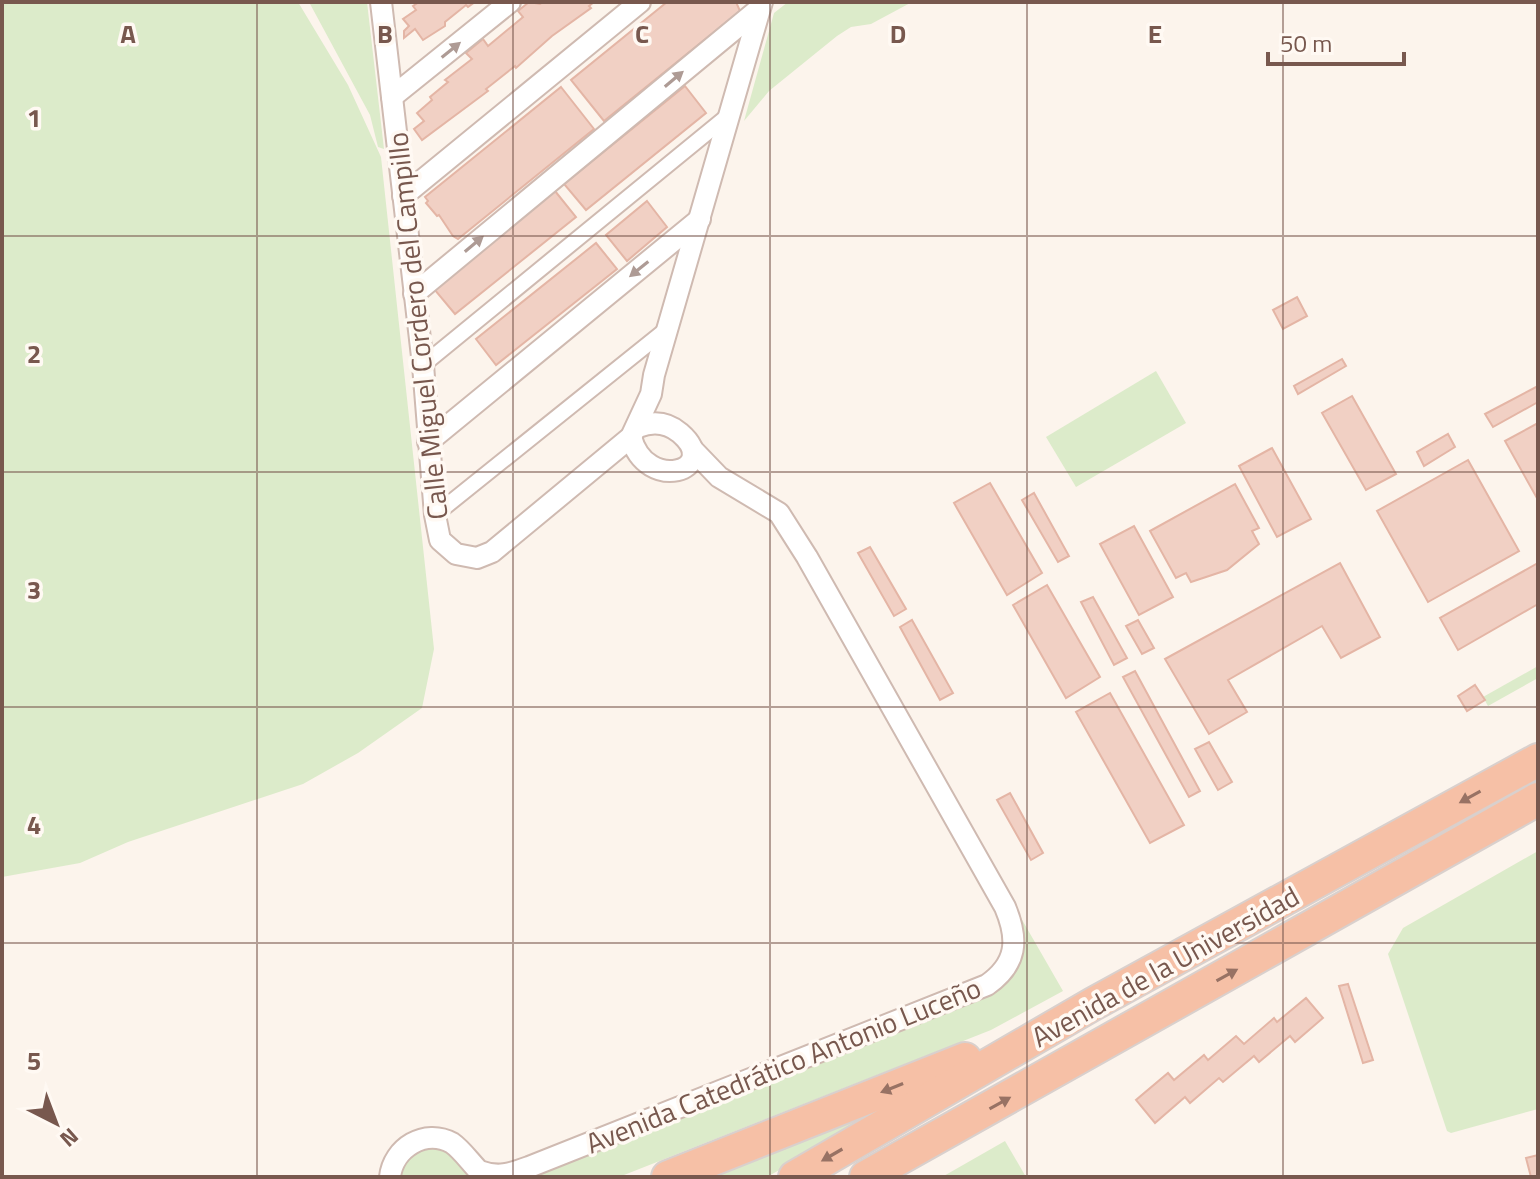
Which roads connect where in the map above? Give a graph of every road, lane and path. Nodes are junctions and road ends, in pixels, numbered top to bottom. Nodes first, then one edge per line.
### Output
1 (510, 2) edge
2 (640, 2) edge
3 (382, 3) edge
4 (763, 4) edge
5 (706, 53) junction
6 (742, 70) junction
7 (392, 97) junction
8 (730, 114) junction
9 (447, 159) junction
10 (400, 162) junction
11 (403, 196) junction
12 (700, 219) junction
13 (414, 294) junction
14 (668, 327) junction
15 (423, 365) junction
16 (642, 435) junction
17 (428, 442) junction
18 (693, 450) junction
19 (679, 471) junction
20 (719, 477) junction
21 (435, 515) junction
22 (1538, 760) edge
23 (1538, 799) edge
24 (1093, 1004) junction
25 (932, 1141) junction
26 (390, 1177) edge
27 (668, 1177) edge
28 (795, 1177) edge
29 (866, 1177) edge
30 (886, 1177) edge

7 -> 1 street
2 - 9 street
3 - 7 street, Calle Miguel Cordero del Campillo
4 - 5 street
4 - 6 street
5 - 6 street
13 -> 5 street
6 - 8 street
7 - 10 street, Calle Miguel Cordero del Campillo
8 - 12 street
8 - 15 street
9 - 10 street
9 - 11 street
10 - 11 street, Calle Miguel Cordero del Campillo
11 - 13 street, Calle Miguel Cordero del Campillo
12 - 14 street
12 -> 17 street
13 - 15 street, Calle Miguel Cordero del Campillo
14 - 16 street
14 - 21 street
15 - 17 street, Calle Miguel Cordero del Campillo
16 - 18 street, Avenida Catedrático Antonio Luceño
16 - 19 street, Avenida Catedrático Antonio Luceño
16 - 21 street, Calle Miguel Cordero del Campillo
17 - 21 street, Calle Miguel Cordero del Campillo
18 - 19 street
18 - 20 street, Avenida Catedrático Antonio Luceño
19 - 20 street, Avenida Catedrático Antonio Luceño
20 - 26 street, Avenida Catedrático Antonio Luceño
22 -> 24 highway, Avenida de la Universidad
25 -> 23 highway, Avenida de la Universidad
24 -> 27 highway
24 -> 28 highway, Avenida de la Universidad
25 - 29 highway, Avenida de la Universidad
25 - 30 highway

